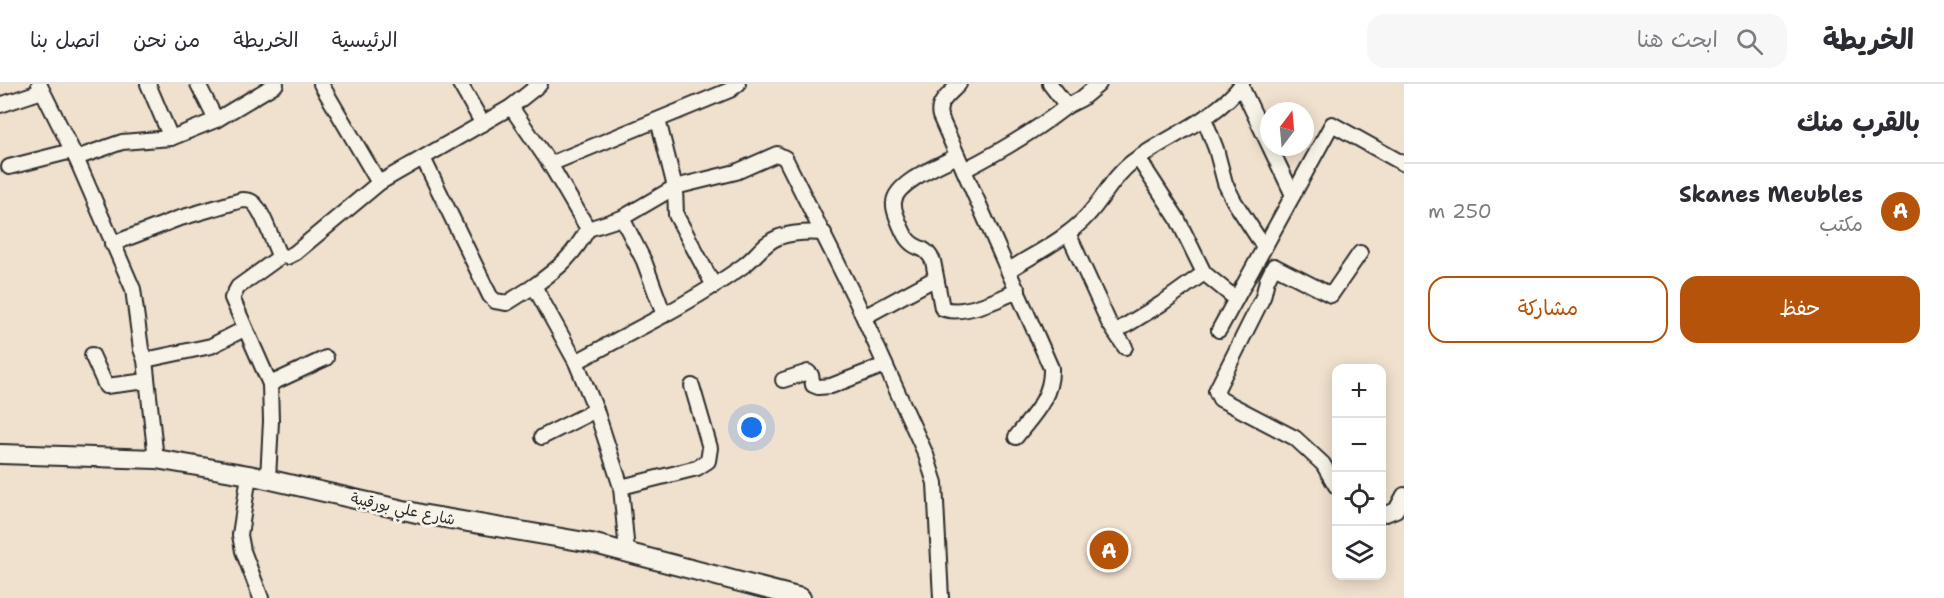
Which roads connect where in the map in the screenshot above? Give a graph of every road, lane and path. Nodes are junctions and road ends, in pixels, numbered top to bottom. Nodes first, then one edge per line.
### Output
1 (148, 84) edge
2 (198, 84) edge
3 (276, 84) edge
4 (321, 84) edge
5 (460, 84) edge
6 (540, 84) edge
7 (738, 84) edge
8 (959, 84) edge
9 (1050, 84) edge
10 (1099, 84) edge
11 (1241, 85) edge
12 (40, 88) edge
13 (261, 88) edge
14 (0, 105) edge
15 (1067, 106) junction
16 (511, 108) junction
17 (1204, 118) junction
18 (216, 120) junction
19 (658, 120) junction
20 (483, 124) junction
21 (1260, 125) edge
22 (171, 138) junction
23 (74, 154) junction
24 (957, 156) junction
25 (1275, 156) edge
26 (423, 158) junction
27 (1138, 158) junction
28 (549, 164) junction
29 (1404, 164) edge
30 (9, 167) dead end
31 (964, 170) junction
32 (379, 183) junction
33 (675, 187) junction
34 (1293, 195) junction
35 (622, 218) junction
36 (588, 229) junction
37 (824, 233) junction
38 (1068, 233) junction
39 (112, 244) junction
40 (1264, 247) junction
41 (1360, 253) dead end
42 (281, 256) junction
43 (1009, 270) junction
44 (1203, 273) junction
45 (936, 278) junction
46 (534, 286) junction
47 (714, 286) junction
48 (1018, 290) junction
49 (1236, 300) junction
50 (664, 315) junction
51 (864, 317) junction
52 (244, 329) junction
53 (1219, 330) dead end
54 (1115, 332) junction
55 (1125, 347) dead end
56 (92, 355) dead end
57 (326, 358) dead end
58 (145, 360) junction
59 (576, 362) junction
60 (885, 365) junction
61 (783, 380) dead end
62 (147, 381) junction
63 (270, 384) junction
64 (692, 386) dead end
65 (596, 410) junction
66 (542, 437) dead end
67 (1016, 437) dead end
68 (0, 454) edge
69 (156, 459) junction
70 (249, 475) junction
71 (268, 479) junction
72 (1332, 479) edge
73 (621, 488) junction
74 (1404, 495) edge
75 (1386, 514) edge
76 (627, 552) junction
77 (261, 598) edge
78 (801, 598) edge
79 (941, 598) edge

1 - 22 street
2 - 18 street
3 - 13 street
4 - 32 street
5 - 20 street
6 - 16 street
7 - 19 street
8 - 24 street
9 - 15 street
10 - 15 street
11 - 17 street
11 - 21 street
12 - 14 street
12 - 23 street
13 - 18 street
15 - 31 street
16 - 20 street
16 - 28 street
17 - 27 street
17 - 40 street
18 - 22 street
19 - 28 street
19 - 33 street
20 - 26 street
22 - 23 street
23 - 30 street
23 - 39 street
24 - 31 street
24 - 45 street
25 - 34 street
26 - 32 street
26 - 46 street
27 - 38 street
27 - 44 street
28 - 36 street
29 - 34 street
31 - 43 street
32 - 42 street
33 - 35 street
33 - 37 street
33 - 47 street
34 - 40 street
35 - 36 street
35 - 50 street
36 - 46 street
37 - 47 street
37 - 51 street
38 - 43 street
38 - 54 street
39 - 42 street
39 - 58 street
40 - 49 street
41 - 72 street
42 - 52 street
43 - 48 street
44 - 49 street
44 - 54 street
45 - 48 street
45 - 51 street
46 - 59 street
47 - 50 street
48 - 67 street
49 - 53 street
50 - 59 street
51 - 60 street
52 - 58 street
52 - 63 street
54 - 55 street
56 - 62 street
57 - 63 street
58 - 62 street
59 - 65 street
60 - 61 street
60 - 79 street
62 - 69 street
63 - 71 street
64 - 73 street
65 - 66 street
65 - 73 street
68 - 69 main road, شارع علي بورقيبة
69 - 70 main road, شارع علي بورقيبة
70 - 71 main road, شارع علي بورقيبة
70 - 77 street
71 - 76 main road, شارع علي بورقيبة
73 - 76 street
74 - 75 street
76 - 78 main road, شارع علي بورقيبة

